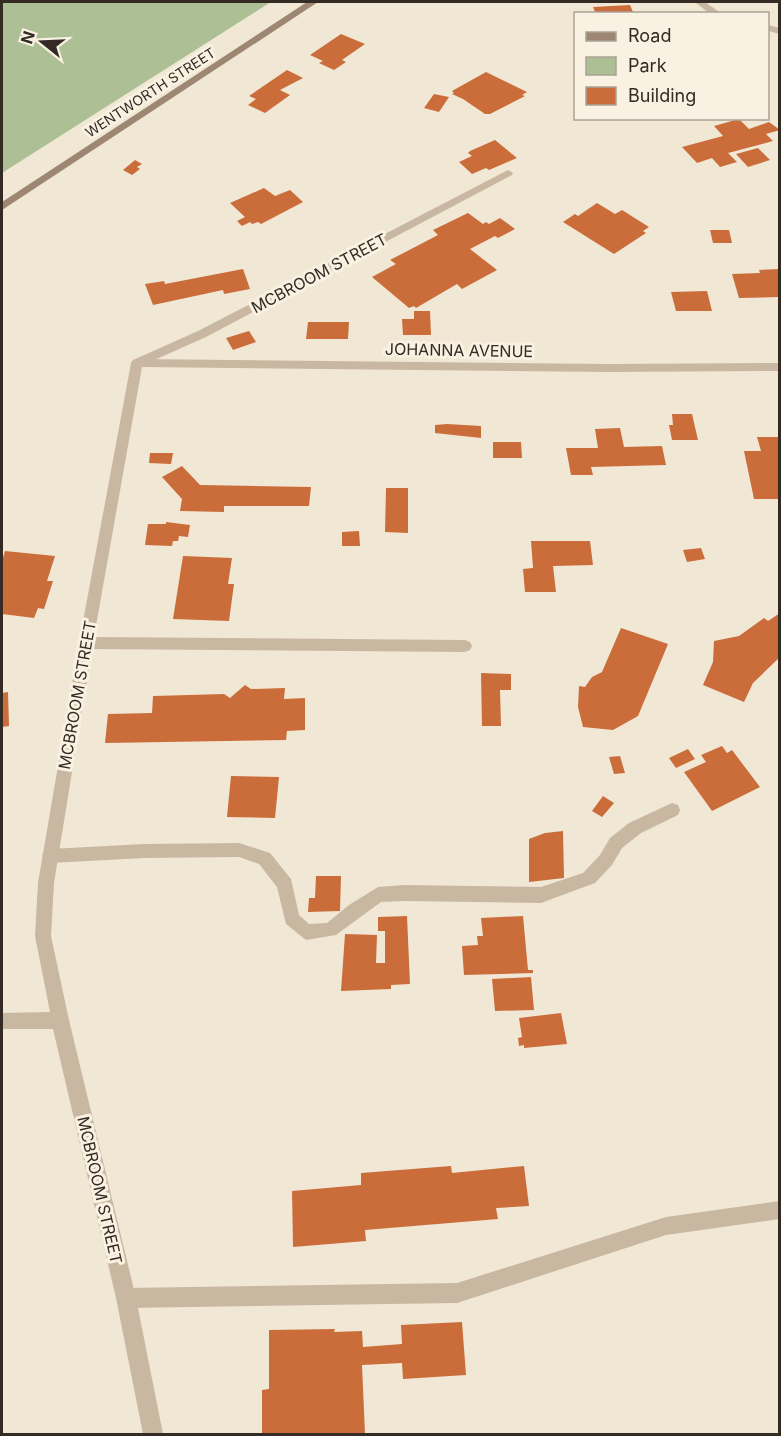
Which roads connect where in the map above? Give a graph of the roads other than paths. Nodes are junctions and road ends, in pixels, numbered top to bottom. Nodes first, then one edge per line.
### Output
1 (313, 2) edge
2 (699, 2) edge
3 (714, 12) edge
4 (508, 173) dead end
5 (2, 207) edge
6 (137, 363) junction
7 (780, 367) edge
8 (86, 643) junction
9 (465, 646) dead end
10 (672, 810) dead end
11 (50, 856) junction
12 (60, 1020) junction
13 (2, 1021) edge
14 (780, 1210) edge
15 (126, 1298) junction
16 (153, 1434) edge

1 - 5 main road, WENTWORTH STREET
2 - 3 street
4 - 6 street, MCBROOM STREET
6 - 7 street, JOHANNA AVENUE
6 - 8 street, MCBROOM STREET
8 - 9 street
8 - 11 street, MCBROOM STREET
10 - 11 street
11 - 12 street, MCBROOM STREET
12 - 13 street
12 - 15 street, MCBROOM STREET
14 - 15 street
15 - 16 street, MCBROOM STREET

